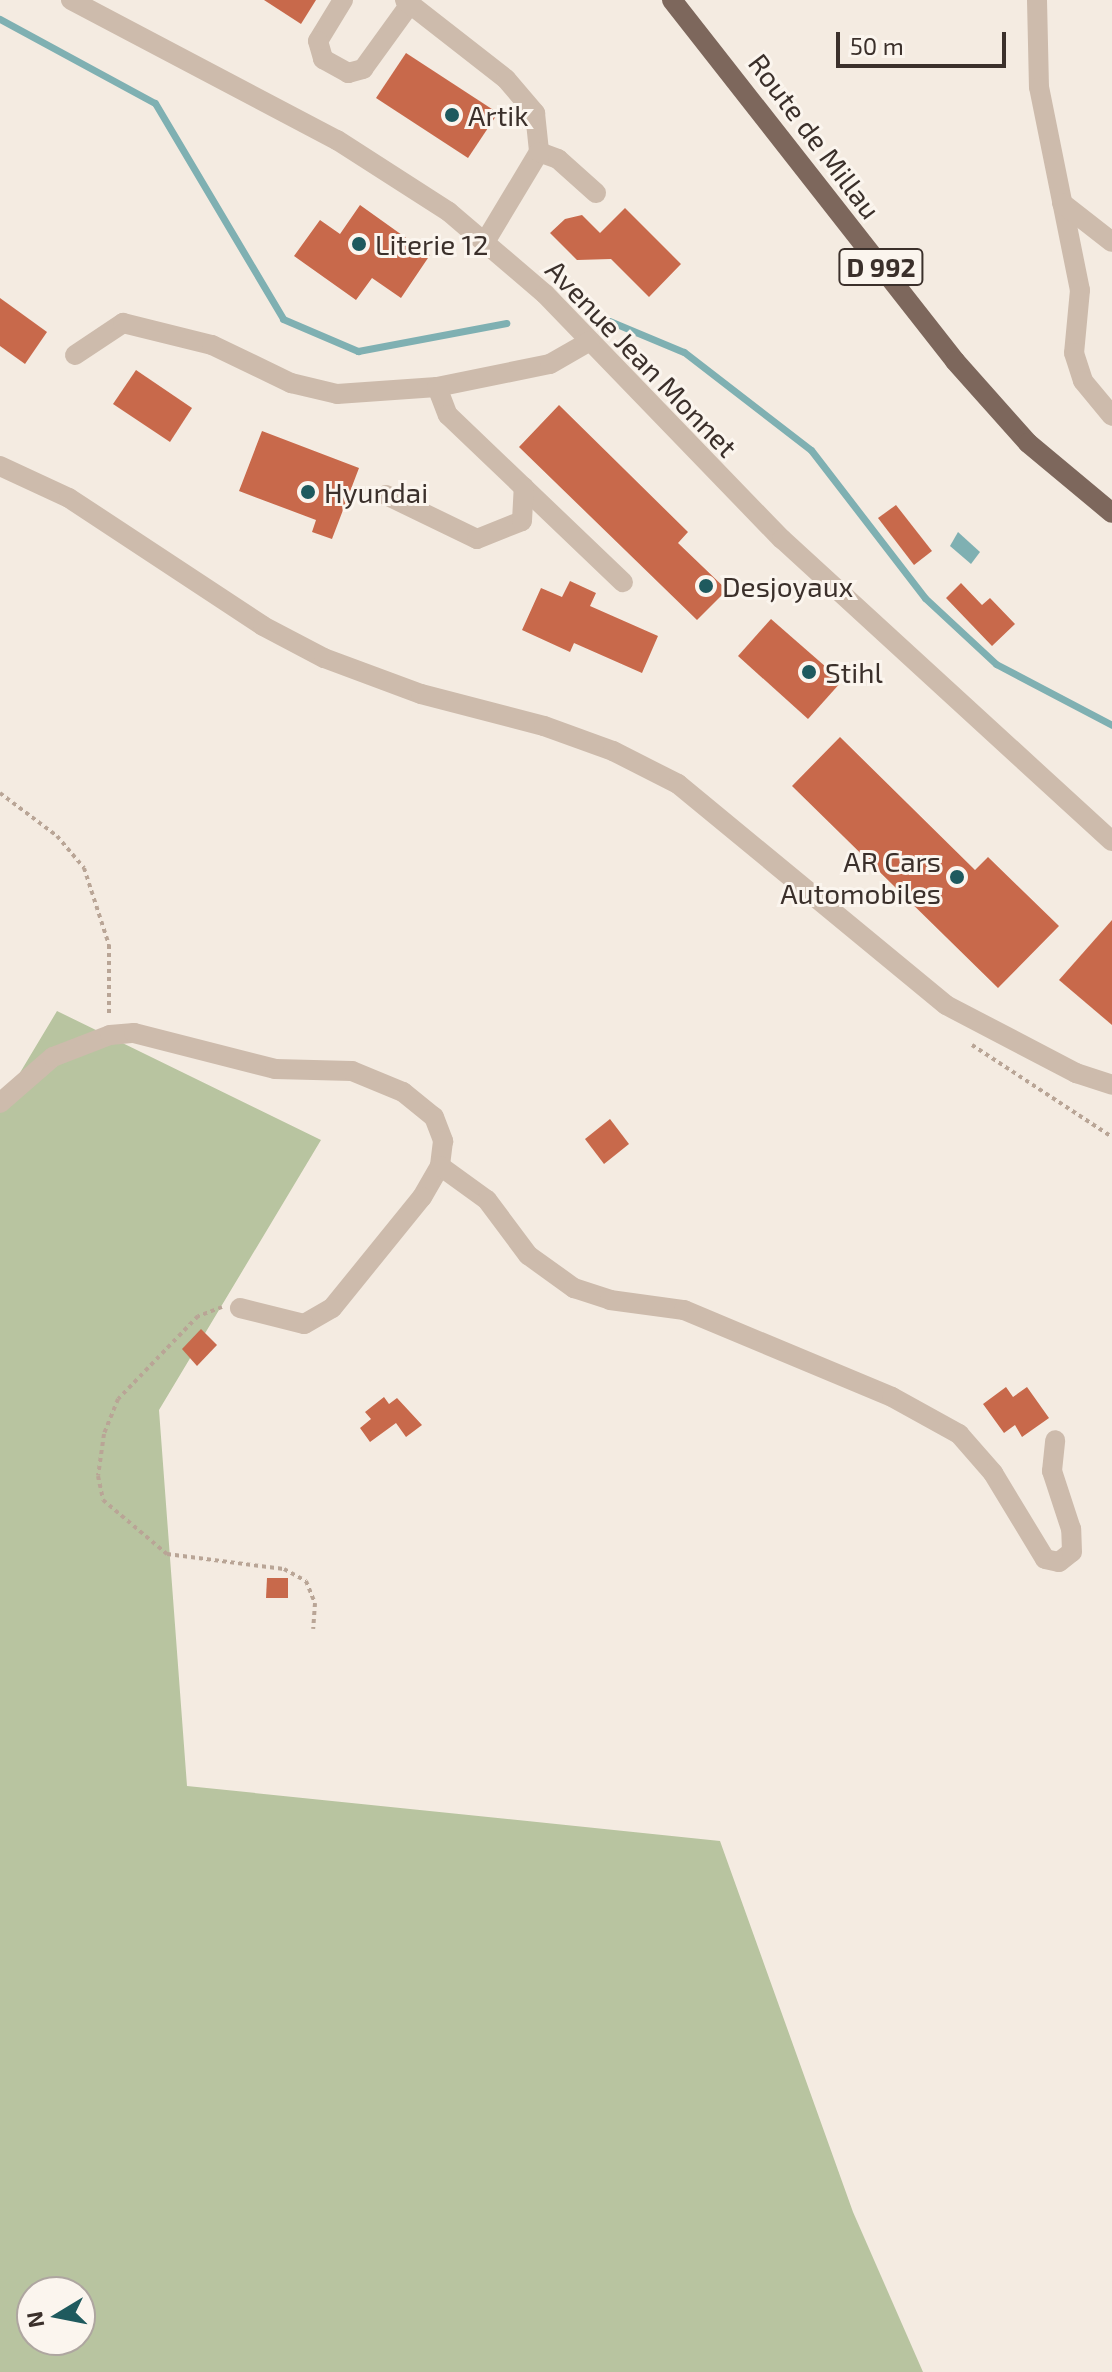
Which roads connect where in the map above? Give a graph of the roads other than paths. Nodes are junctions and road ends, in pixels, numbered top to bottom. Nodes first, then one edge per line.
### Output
1 (71, 0) edge
2 (343, 0) edge
3 (672, 0) edge
4 (1037, 0) edge
5 (407, 2) edge
6 (539, 152) junction
7 (596, 193) dead end
8 (1062, 203) junction
9 (485, 242) junction
10 (1112, 242) edge
11 (590, 341) junction
12 (75, 355) dead end
13 (437, 387) junction
14 (1112, 416) edge
15 (0, 466) edge
16 (524, 487) junction
17 (386, 495) dead end
18 (1112, 513) edge
19 (623, 582) dead end
20 (1112, 841) edge
21 (1112, 1085) edge
22 (0, 1103) edge
23 (440, 1166) junction
24 (240, 1308) road end
25 (1055, 1440) dead end

1 - 9 street, Avenue Jean Monnet
2 - 5 street
3 - 18 main road, Route de Millau / D 992
4 - 8 street
5 - 6 street
6 - 7 street
6 - 9 street
8 - 10 street
8 - 14 street
9 - 11 street, Avenue Jean Monnet
11 - 13 street
11 - 20 street, Avenue Jean Monnet
12 - 13 street
13 - 16 street
15 - 21 street
16 - 17 street
16 - 19 street
22 - 23 street
23 - 24 street
23 - 25 street

